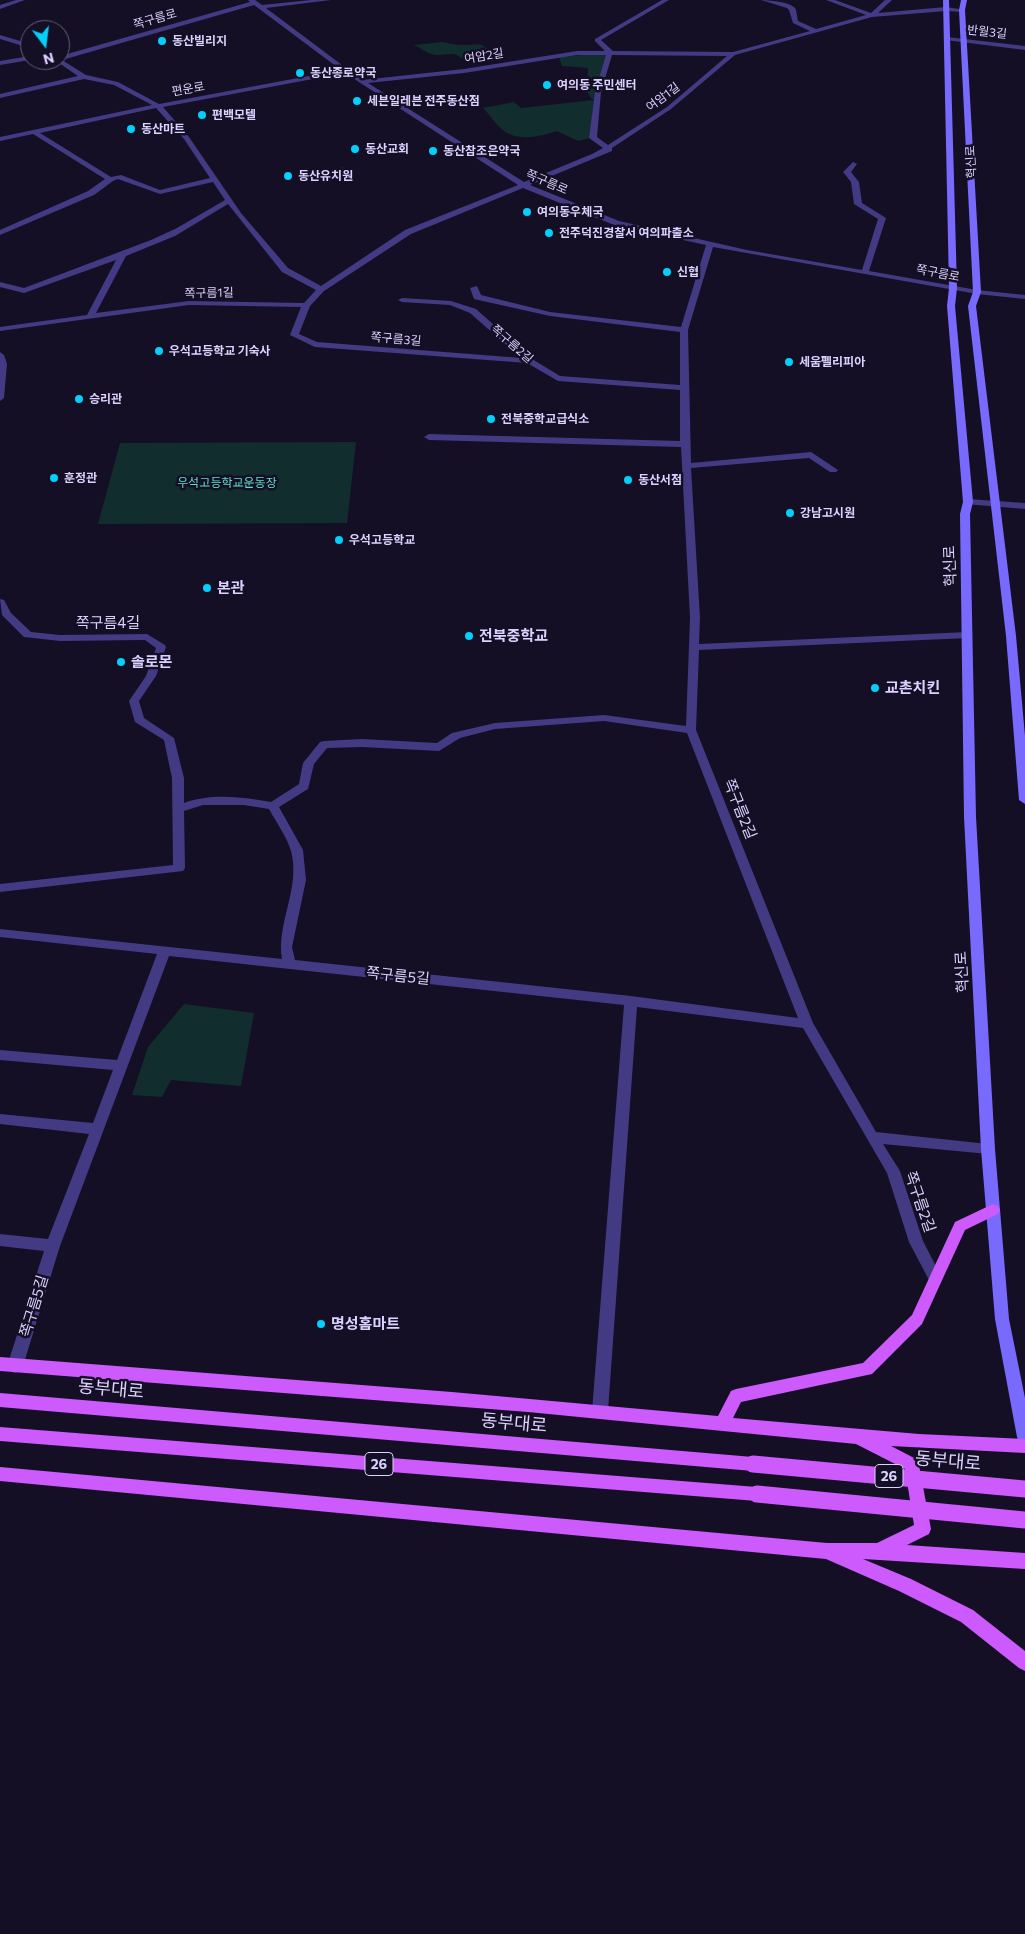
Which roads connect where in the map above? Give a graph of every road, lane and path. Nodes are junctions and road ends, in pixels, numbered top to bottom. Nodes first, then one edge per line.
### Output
1 (2, 0) edge
2 (22, 0) edge
3 (328, 0) edge
4 (666, 0) edge
5 (764, 0) edge
6 (829, 0) edge
7 (889, 0) edge
8 (946, 0) edge
9 (964, 0) edge
10 (256, 3) edge
11 (10, 4) junction
12 (0, 7) edge
13 (946, 9) junction
14 (962, 10) junction
15 (872, 15) junction
16 (816, 30) junction
17 (0, 37) edge
18 (947, 39) junction
19 (965, 41) junction
20 (20, 43) edge
21 (1025, 48) edge
22 (610, 52) junction
23 (733, 54) junction
24 (70, 56) edge
25 (20, 60) edge
26 (0, 63) edge
27 (70, 67) edge
28 (348, 71) junction
29 (84, 77) junction
30 (361, 82) junction
31 (0, 96) edge
32 (158, 106) junction
33 (33, 131) junction
34 (0, 139) edge
35 (609, 149) junction
36 (853, 164) dead end
37 (110, 179) junction
38 (214, 179) junction
39 (523, 185) junction
40 (229, 201) junction
41 (0, 233) edge
42 (710, 245) junction
43 (124, 252) junction
44 (865, 271) junction
45 (0, 284) edge
46 (474, 288) dead end
47 (953, 288) junction
48 (321, 289) junction
49 (977, 292) junction
50 (1025, 297) edge
51 (402, 300) dead end
52 (306, 305) junction
53 (90, 316) junction
54 (0, 329) edge
55 (684, 330) junction
56 (0, 355) edge
57 (529, 361) junction
58 (684, 388) junction
59 (1, 392) edge
60 (429, 437) dead end
61 (685, 444) junction
62 (687, 466) junction
63 (833, 470) dead end
64 (968, 502) junction
65 (994, 503) junction
66 (1025, 506) edge
67 (0, 602) edge
68 (968, 635) junction
69 (693, 647) junction
70 (691, 730) junction
71 (1025, 800) edge
72 (273, 806) junction
73 (180, 809) junction
74 (0, 888) edge
75 (0, 933) edge
76 (165, 950) junction
77 (289, 964) junction
78 (631, 1001) junction
79 (808, 1024) junction
80 (0, 1055) edge
81 (122, 1066) junction
82 (0, 1119) edge
83 (97, 1129) junction
84 (872, 1137) junction
85 (988, 1149) junction
86 (993, 1210) junction
87 (0, 1240) edge
88 (53, 1246) junction
89 (935, 1278) junction
90 (8, 1365) edge
91 (0, 1400) edge
92 (600, 1411) junction
93 (723, 1423) junction
94 (0, 1434) edge
95 (856, 1437) junction
96 (1025, 1437) edge
97 (1025, 1446) edge
98 (0, 1474) edge
99 (1025, 1489) edge
100 (1025, 1520) edge
101 (827, 1551) junction
102 (878, 1551) junction
103 (1025, 1561) edge
104 (1025, 1662) edge

1 - 11 street
2 - 11 street
3 - 10 street
4 - 22 street
5 - 16 street
6 - 15 street, 여암1길
7 - 15 street, 여암1길
8 - 13 street, 혁신로
9 - 14 street, 혁신로
10 - 24 street, 쪽구름로
10 - 28 street, 쪽구름로
11 - 12 street
13 - 14 street, 여암1길
13 - 15 street, 여암1길
13 - 18 street, 혁신로
14 - 19 street, 혁신로
15 - 16 street, 여암1길
16 - 23 street, 여암1길
17 - 20 street
18 - 19 street, 반월3길
18 - 47 street, 혁신로
19 - 21 street, 반월3길
19 - 49 street, 혁신로
22 - 23 street, 여암2길
22 - 30 street, 여암2길
22 - 35 street
23 - 35 street, 여암1길
25 - 26 street
27 - 29 street
28 - 30 street, 쪽구름로
28 - 32 street, 편운로
29 - 31 street
29 - 32 street
30 - 39 street, 쪽구름로
32 - 33 street, 편운로
32 - 38 street
33 - 34 street, 편운로
33 - 37 street
35 - 39 street, 여암1길
36 - 44 street
37 - 38 street
37 - 41 street
38 - 40 street
39 - 42 street, 쪽구름로
39 - 48 street
40 - 43 street
40 - 48 street
42 - 44 street, 쪽구름로
42 - 55 street, 쪽구름2길
43 - 45 street
43 - 53 street
44 - 47 street, 쪽구름로
46 - 55 street, 쪽구름2길
47 - 49 street, 쪽구름로
47 - 64 street, 혁신로
48 - 52 street
49 - 50 street, 쪽구름로
49 - 65 street, 혁신로
51 - 57 street, 쪽구름2길
52 - 53 street, 쪽구름1길
52 - 57 street, 쪽구름3길
53 - 54 street, 쪽구름1길
55 - 58 street, 쪽구름2길
56 - 59 street
57 - 58 street, 쪽구름2길
58 - 61 street, 쪽구름2길
60 - 61 street
61 - 62 street, 쪽구름2길
62 - 63 street
62 - 69 street, 쪽구름2길
64 - 65 street
64 - 68 street, 혁신로
65 - 66 street
65 - 71 street, 혁신로
67 - 73 street, 쪽구름4길
68 - 69 street
68 - 85 street, 혁신로
69 - 70 street, 쪽구름2길
70 - 72 street
70 - 79 street, 쪽구름2길
72 - 73 street
72 - 77 street
73 - 74 street
75 - 76 street, 쪽구름5길
76 - 77 street, 쪽구름5길
76 - 81 street, 쪽구름5길
77 - 78 street, 쪽구름5길
78 - 79 street, 쪽구름5길
78 - 92 street
79 - 84 street, 쪽구름2길
80 - 81 street
81 - 83 street, 쪽구름5길
82 - 83 street
83 - 88 street, 쪽구름5길
84 - 85 street
84 - 89 street, 쪽구름2길
85 - 86 street, 혁신로
86 - 89 main road
86 - 96 street, 혁신로
87 - 88 street
88 - 90 street, 쪽구름5길
89 - 93 main road
90 - 92 main road
91 - 99 main road, 동부대로 / 26, bridge
92 - 93 main road
93 - 95 main road
94 - 100 main road, 26, bridge
95 - 97 main road
95 - 102 main road
98 - 101 main road
101 - 102 main road
101 - 104 main road
102 - 103 main road

